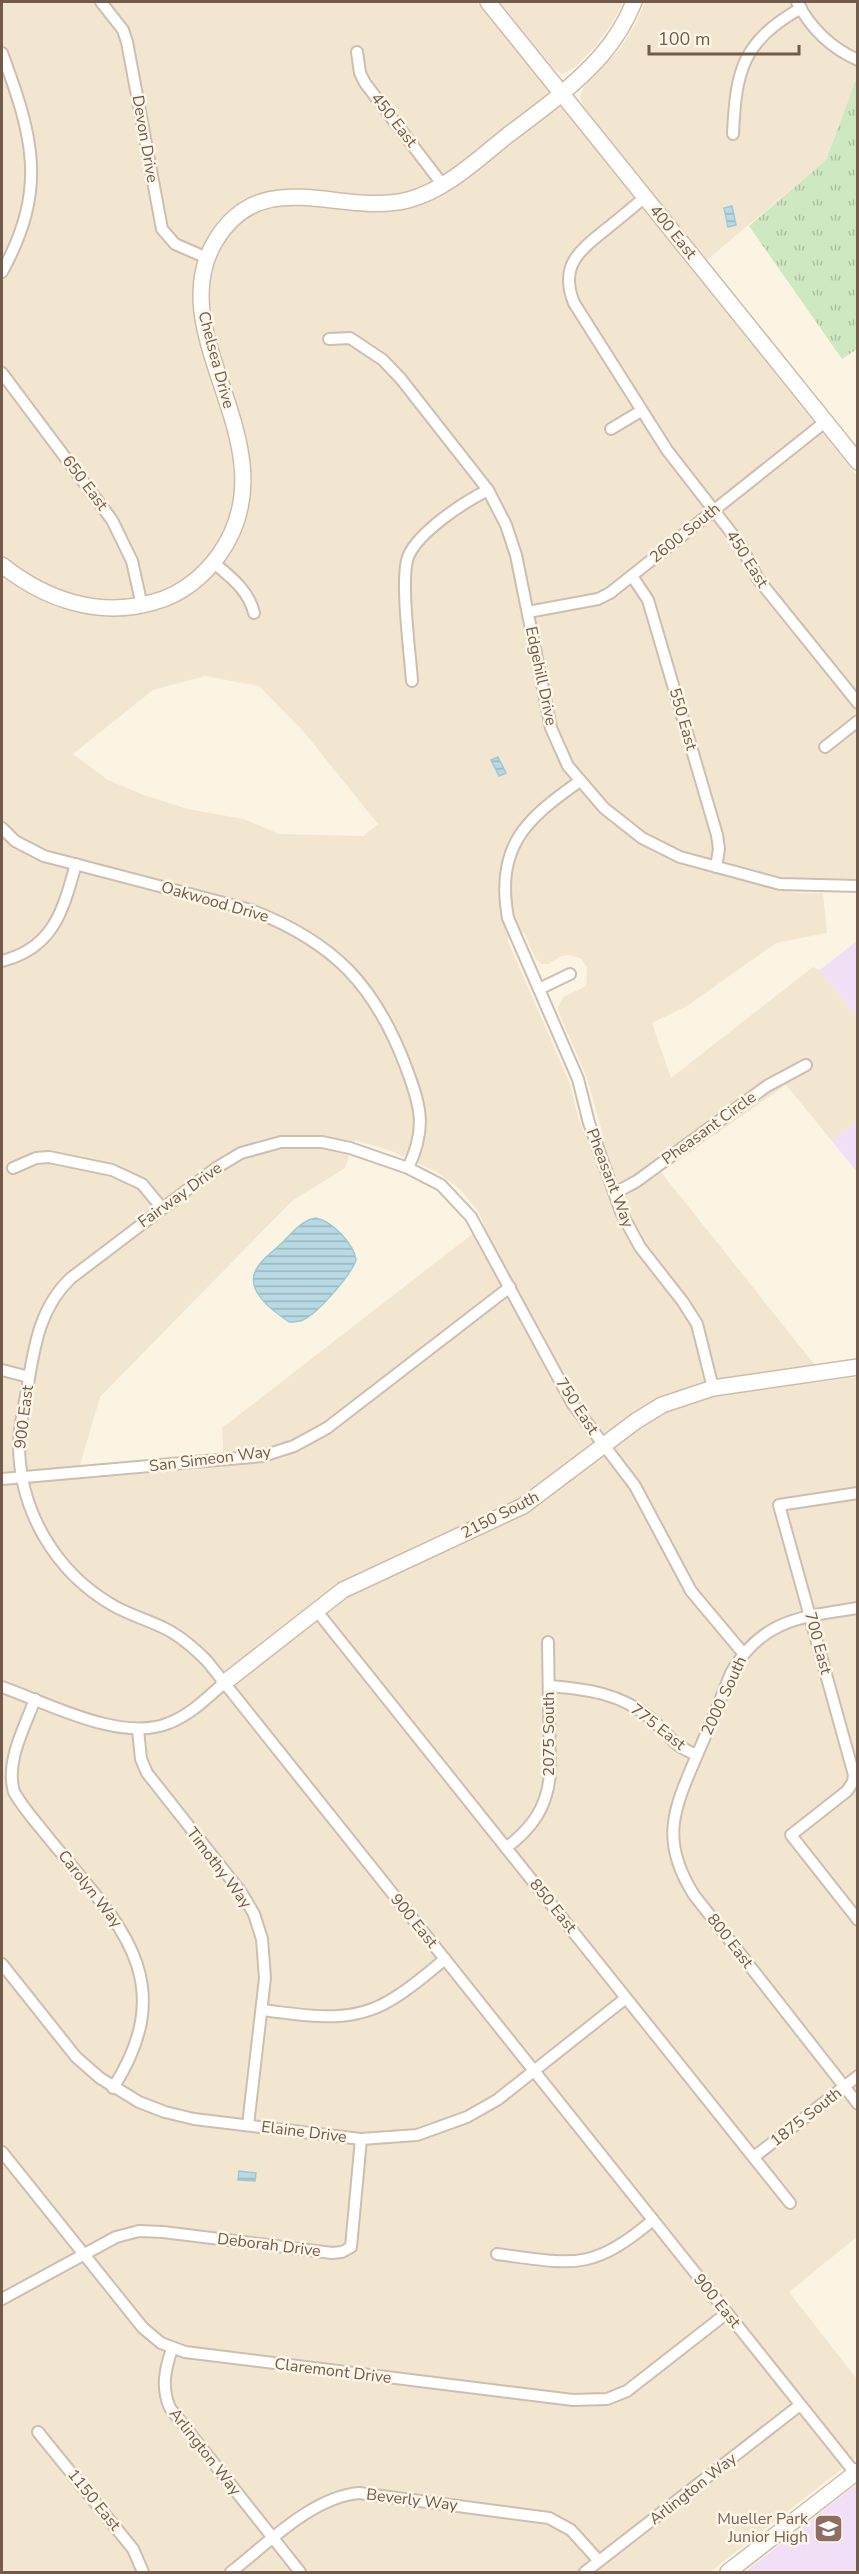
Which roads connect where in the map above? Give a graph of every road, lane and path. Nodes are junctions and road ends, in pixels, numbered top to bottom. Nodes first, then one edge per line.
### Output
1 (101, 2) edge
2 (488, 2) edge
3 (634, 2) edge
4 (799, 5) edge
5 (357, 52) dead end
6 (2, 53) edge
7 (858, 60) edge
8 (562, 93) junction
9 (733, 134) dead end
10 (442, 184) junction
11 (645, 197) junction
12 (207, 258) junction
13 (2, 272) edge
14 (329, 339) dead end
15 (2, 373) edge
16 (641, 411) junction
17 (825, 422) junction
18 (612, 429) dead end
19 (858, 462) edge
20 (488, 490) junction
21 (714, 510) junction
22 (213, 563) junction
23 (2, 565) edge
24 (632, 576) junction
25 (142, 606) junction
26 (528, 612) junction
27 (254, 613) dead end
28 (412, 681) dead end
29 (858, 703) edge
30 (858, 721) edge
31 (825, 747) dead end
32 (580, 781) junction
33 (2, 828) edge
34 (76, 864) junction
35 (716, 867) junction
36 (858, 886) edge
37 (2, 961) edge
38 (570, 974) dead end
39 (539, 989) junction
40 (806, 1065) dead end
41 (13, 1168) dead end
42 (408, 1168) junction
43 (615, 1193) junction
44 (162, 1208) junction
45 (510, 1287) junction
46 (858, 1367) edge
47 (2, 1370) edge
48 (29, 1377) junction
49 (713, 1388) junction
50 (604, 1446) junction
51 (22, 1478) junction
52 (2, 1479) edge
53 (858, 1492) edge
54 (858, 1608) edge
55 (316, 1610) junction
56 (810, 1616) junction
57 (548, 1642) dead end
58 (743, 1653) junction
59 (224, 1683) junction
60 (549, 1686) junction
61 (2, 1687) edge
62 (35, 1699) junction
63 (138, 1730) junction
64 (698, 1755) junction
65 (506, 1848) junction
66 (858, 1920) edge
67 (445, 1959) junction
68 (2, 1964) edge
69 (626, 1998) junction
70 (262, 2010) junction
71 (534, 2071) junction
72 (858, 2076) edge
73 (844, 2087) junction
74 (113, 2088) junction
75 (858, 2104) edge
76 (248, 2126) junction
77 (361, 2139) junction
78 (2, 2152) edge
79 (754, 2157) junction
80 (790, 2203) dead end
81 (653, 2220) junction
82 (83, 2254) junction
83 (497, 2254) dead end
84 (2, 2299) edge
85 (727, 2313) junction
86 (172, 2349) junction
87 (800, 2404) junction
88 (38, 2432) dead end
89 (856, 2472) edge
90 (273, 2539) junction
91 (599, 2561) junction
92 (143, 2572) edge
93 (231, 2572) edge
94 (300, 2572) edge
95 (585, 2572) edge
96 (728, 2572) edge

1 - 12 street, Devon Drive
2 - 8 street, 400 East
3 - 8 street, Chelsea Drive
4 - 7 street
4 - 9 street
5 - 10 street, 450 East
6 - 13 street
8 - 10 street, Chelsea Drive
8 - 11 street, 400 East
10 - 12 street, Chelsea Drive
11 - 16 street, 450 East
11 - 17 street, 400 East
12 - 22 street, Chelsea Drive
14 - 20 street, Edgehill Drive
15 - 25 street, 650 East
16 - 18 street
16 - 21 street, 450 East
17 - 19 street, 400 East
17 - 21 street, 2600 South
20 - 26 street, Edgehill Drive
20 - 28 street
21 - 24 street, 2600 South
21 - 29 street, 450 East
22 - 25 street, Chelsea Drive
22 - 27 street
23 - 25 street, Chelsea Drive
24 - 26 street, 2600 South
24 - 35 street, 550 East
26 - 32 street, Edgehill Drive
30 - 31 street
32 - 35 street, Edgehill Drive
32 - 39 street, Pheasant Way
33 - 34 street, Oakwood Drive
34 - 37 street
34 - 42 street, Oakwood Drive
35 - 36 street, Edgehill Drive
38 - 39 street
39 - 43 street, Pheasant Way
40 - 43 street, Pheasant Circle
41 - 44 street
42 - 44 street, Fairway Drive
42 - 45 street, 750 East
43 - 49 street, Pheasant Way
44 - 48 street, Fairway Drive
45 - 50 street, 750 East
45 - 51 street, San Simeon Way
46 - 49 street, 2150 South
47 - 48 street
48 - 51 street, 900 East
49 - 50 street, 2150 South
50 - 55 street, 2150 South
50 - 58 street, 750 East
51 - 52 street, San Simeon Way
51 - 59 street, 900 East
53 - 56 street, 700 East
54 - 56 street, 2000 South
55 - 59 street, 2150 South
55 - 65 street, 850 East
56 - 58 street, 2000 South
56 - 66 street, 700 East
57 - 60 street, 2075 South
58 - 64 street, 2000 South
59 - 63 street
59 - 67 street, 900 East
60 - 64 street, 775 East
60 - 65 street, 2075 South
61 - 62 street
62 - 63 street
62 - 74 street, Carolyn Way
63 - 70 street, Timothy Way
64 - 73 street, 800 East
65 - 69 street, 850 East
67 - 70 street
67 - 71 street, 900 East
68 - 74 street, Elaine Drive
69 - 71 street, Elaine Drive
69 - 79 street, 850 East
70 - 76 street, Timothy Way
71 - 77 street, Elaine Drive
71 - 81 street, 900 East
72 - 73 street, 1875 South
73 - 75 street, 800 East
73 - 79 street, 1875 South
74 - 76 street, Elaine Drive
76 - 77 street, Elaine Drive
77 - 82 street, Deborah Drive
78 - 82 street, Claremont Drive
79 - 80 street, 850 East
81 - 83 street
81 - 85 street, 900 East
82 - 84 street
82 - 86 street, Claremont Drive
85 - 86 street, Claremont Drive
85 - 87 street, 900 East
86 - 90 street, Arlington Way
87 - 89 street, 900 East
87 - 91 street, Arlington Way
88 - 92 street, 1150 East
89 - 96 street
90 - 91 street, Beverly Way
90 - 93 street, Beverly Way
90 - 94 street, Arlington Way
91 - 95 street, Arlington Way

